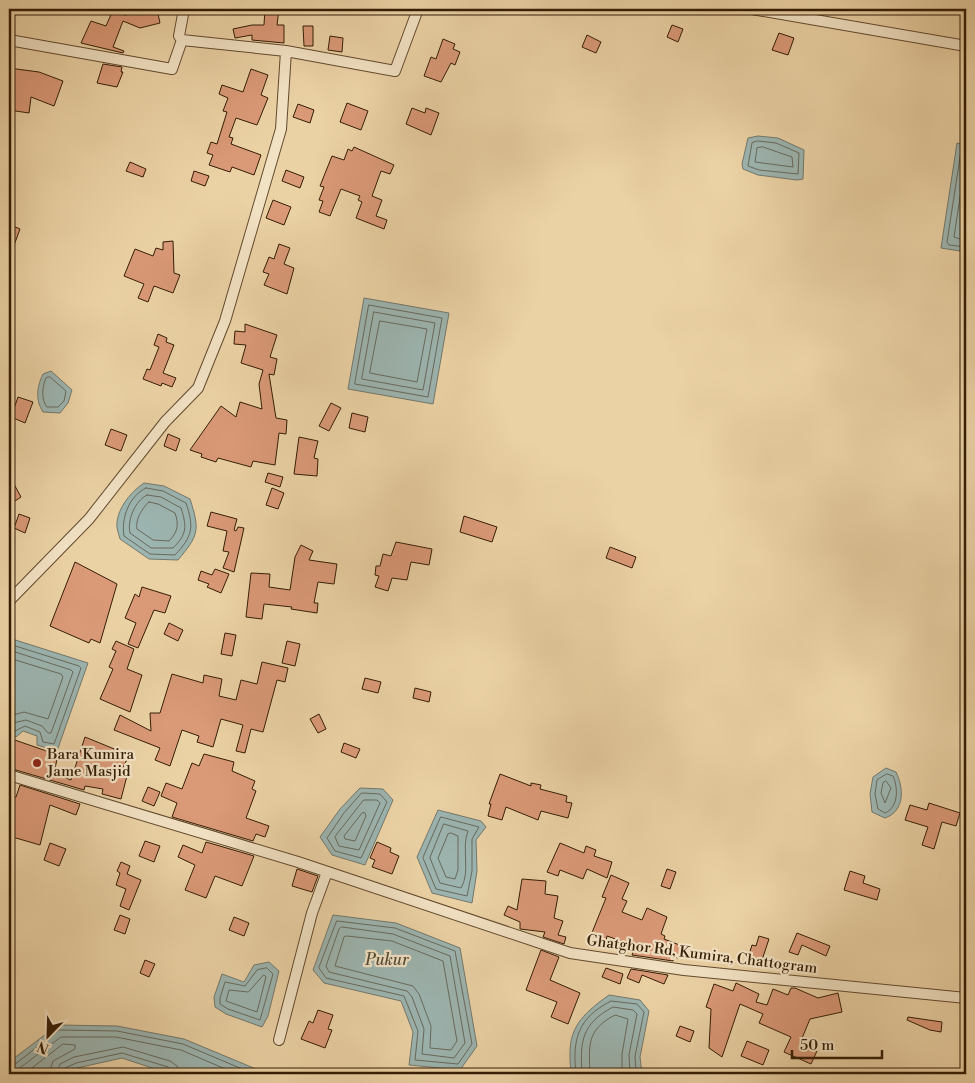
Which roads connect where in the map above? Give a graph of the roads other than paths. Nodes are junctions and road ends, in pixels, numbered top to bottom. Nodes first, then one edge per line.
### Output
1 (184, 9) edge
2 (418, 9) edge
3 (752, 9) edge
4 (9, 40) edge
5 (182, 40) junction
6 (966, 46) edge
7 (286, 51) junction
8 (9, 601) edge
9 (9, 775) edge
10 (327, 872) junction
11 (966, 998) edge
12 (280, 1040) dead end

1 - 5 street
2 - 7 street
3 - 6 street
4 - 5 street
5 - 7 street
7 - 8 street
9 - 10 street, Ghatghor Rd, Kumira, Chattogram
10 - 11 street, Ghatghor Rd, Kumira, Chattogram
10 - 12 street

